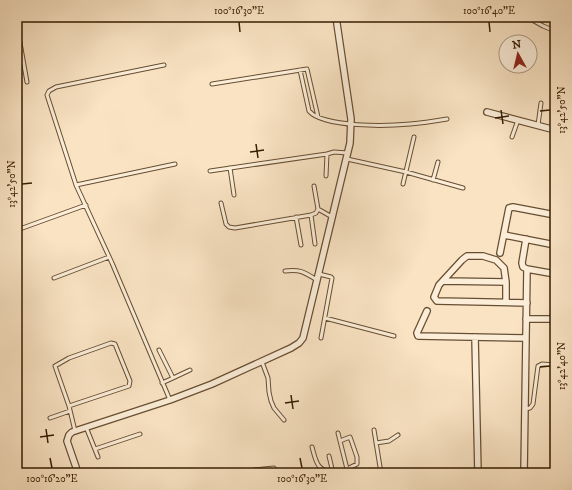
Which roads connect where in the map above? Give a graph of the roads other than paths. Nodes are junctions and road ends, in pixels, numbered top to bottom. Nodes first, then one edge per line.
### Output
1 (336, 17) edge
2 (527, 17) edge
3 (17, 26) edge
4 (555, 31) edge
5 (22, 55) junction
6 (17, 56) edge
7 (164, 65) dead end
8 (300, 70) junction
9 (27, 82) dead end
10 (212, 84) dead end
11 (542, 103) dead end
12 (486, 112) dead end
13 (318, 117) junction
14 (447, 119) dead end
15 (518, 120) junction
16 (351, 125) junction
17 (538, 125) junction
18 (555, 130) edge
19 (414, 137) dead end
20 (512, 137) dead end
21 (327, 154) junction
22 (348, 156) junction
23 (438, 162) dead end
24 (175, 164) dead end
25 (230, 168) junction
26 (210, 172) dead end
27 (406, 172) junction
28 (326, 176) dead end
29 (433, 180) junction
30 (403, 184) dead end
31 (76, 185) junction
32 (314, 186) dead end
33 (463, 188) dead end
34 (234, 194) dead end
35 (221, 204) dead end
36 (86, 205) junction
37 (318, 209) junction
38 (311, 215) junction
39 (555, 215) edge
40 (296, 217) junction
41 (333, 218) junction
42 (17, 230) edge
43 (504, 235) junction
44 (526, 240) junction
45 (316, 244) dead end
46 (301, 245) dead end
47 (555, 245) edge
48 (500, 253) dead end
49 (109, 257) junction
50 (527, 269) junction
51 (285, 271) dead end
52 (555, 274) edge
53 (318, 277) junction
54 (54, 278) dead end
55 (443, 281) junction
56 (506, 282) junction
57 (506, 302) junction
58 (527, 303) junction
59 (427, 311) dead end
60 (325, 318) junction
61 (526, 319) junction
62 (555, 319) edge
63 (394, 336) dead end
64 (476, 337) junction
65 (320, 338) dead end
66 (526, 338) junction
67 (159, 350) dead end
68 (262, 362) junction
69 (555, 365) edge
70 (190, 370) dead end
71 (173, 378) junction
72 (162, 383) junction
73 (170, 400) junction
74 (69, 406) junction
75 (525, 409) junction
76 (70, 411) junction
77 (50, 418) dead end
78 (284, 420) dead end
79 (86, 427) junction
80 (374, 430) dead end
81 (75, 431) junction
82 (338, 433) dead end
83 (140, 434) dead end
84 (398, 435) dead end
85 (340, 441) junction
86 (376, 443) junction
87 (312, 447) dead end
88 (95, 449) junction
89 (329, 456) dead end
90 (98, 457) dead end
91 (347, 469) junction
92 (252, 472) edge
93 (78, 473) edge
94 (244, 473) edge
95 (278, 473) edge
96 (333, 473) edge
97 (344, 473) edge
98 (381, 473) edge
99 (478, 473) edge
100 (524, 473) edge

1 - 16 street
2 - 4 lane
3 - 5 lane
5 - 6 lane
5 - 9 lane
7 - 31 lane
8 - 10 lane
8 - 13 lane
8 - 13 lane
11 - 17 lane
12 - 15 street
13 - 16 lane
14 - 16 lane
15 - 17 street
15 - 20 lane
16 - 22 street
17 - 18 street
19 - 27 lane
21 - 22 lane
21 - 25 lane
21 - 28 lane
22 - 27 lane
22 - 41 street
23 - 29 lane
24 - 31 lane
25 - 26 lane
25 - 34 lane
27 - 29 lane
27 - 30 lane
29 - 33 lane
31 - 36 lane
32 - 37 lane
35 - 40 lane
36 - 42 lane
36 - 49 lane
37 - 38 lane
37 - 41 lane
38 - 40 lane
38 - 45 lane
39 - 43 street
40 - 46 lane
41 - 53 street
43 - 44 street
43 - 48 street
44 - 47 street
44 - 50 street
49 - 54 lane
49 - 72 lane
50 - 52 street
50 - 58 street
51 - 53 lane
53 - 60 lane
53 - 68 street
55 - 56 street
55 - 56 street
55 - 57 street
56 - 57 street
57 - 58 street
58 - 61 street
59 - 64 street
60 - 63 lane
60 - 65 lane
61 - 62 street
61 - 66 street
64 - 66 street
64 - 99 street
66 - 75 street
67 - 71 lane
68 - 73 street
68 - 78 lane
69 - 75 lane
70 - 71 lane
71 - 72 lane
72 - 73 lane
73 - 79 street
74 - 74 lane
74 - 76 lane
75 - 100 street
76 - 77 lane
76 - 81 lane
79 - 81 street
79 - 88 lane
80 - 86 lane
81 - 93 street
82 - 85 lane
83 - 88 lane
84 - 86 lane
85 - 91 lane
85 - 91 lane
86 - 98 lane
87 - 96 lane
88 - 90 lane
89 - 96 lane
91 - 97 lane
92 - 94 lane
92 - 95 lane

